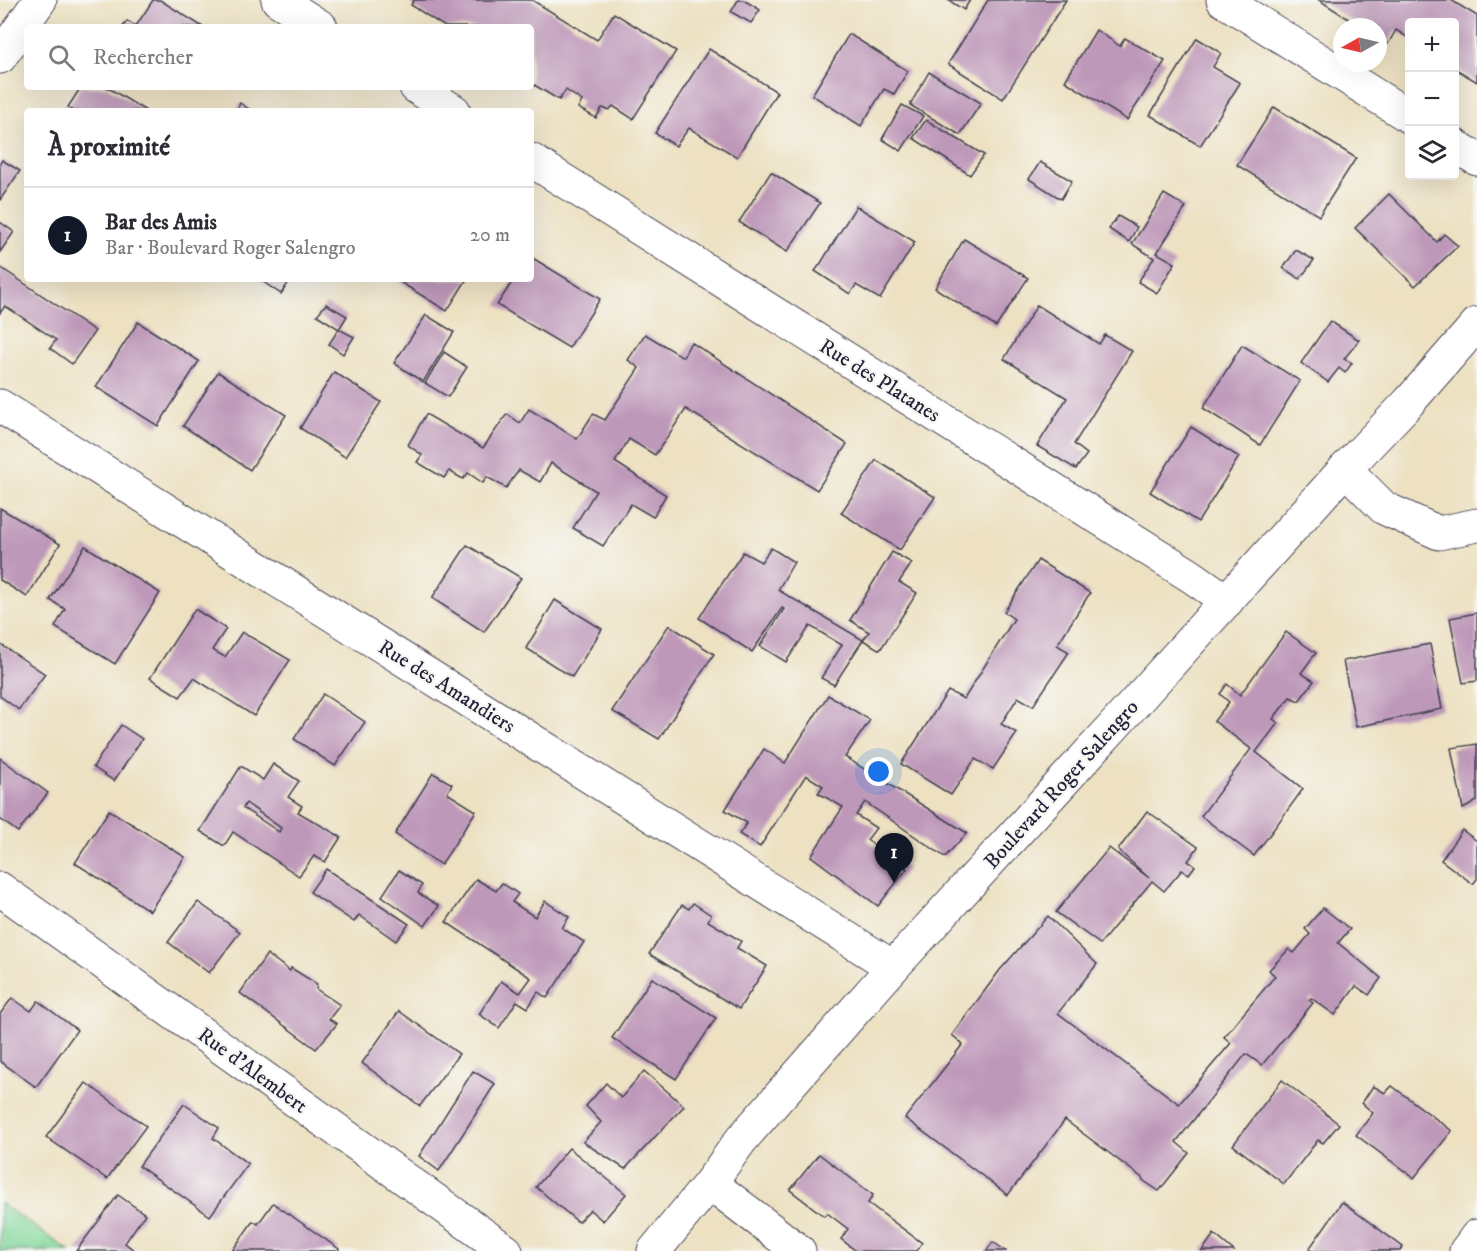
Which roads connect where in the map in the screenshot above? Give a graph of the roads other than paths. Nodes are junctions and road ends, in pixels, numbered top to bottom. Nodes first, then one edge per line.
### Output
1 (40, 0) edge
2 (278, 0) edge
3 (1222, 0) edge
4 (316, 24) edge
5 (0, 57) edge
6 (421, 90) edge
7 (449, 108) edge
8 (1405, 114) edge
9 (1459, 148) edge
10 (1477, 159) edge
11 (534, 162) edge
12 (1477, 324) edge
13 (0, 406) edge
14 (1345, 469) junction
15 (1477, 525) edge
16 (1227, 601) junction
17 (0, 889) edge
18 (893, 967) junction
19 (710, 1183) junction
20 (1477, 1236) edge
21 (506, 1251) edge
22 (654, 1251) edge
23 (799, 1251) edge
24 (1466, 1251) edge

1 - 5 street
2 - 4 street
3 - 8 street
6 - 7 street
9 - 10 street
11 - 16 street, Rue des Platanes
12 - 14 street, Boulevard Roger Salengro
13 - 18 street, Rue des Amandiers
14 - 15 street
14 - 16 street, Boulevard Roger Salengro
16 - 18 street, Boulevard Roger Salengro
17 - 21 street, Rue d'Alembert
18 - 19 street, Boulevard Roger Salengro
19 - 22 street, Boulevard Roger Salengro
19 - 23 street
20 - 24 street

